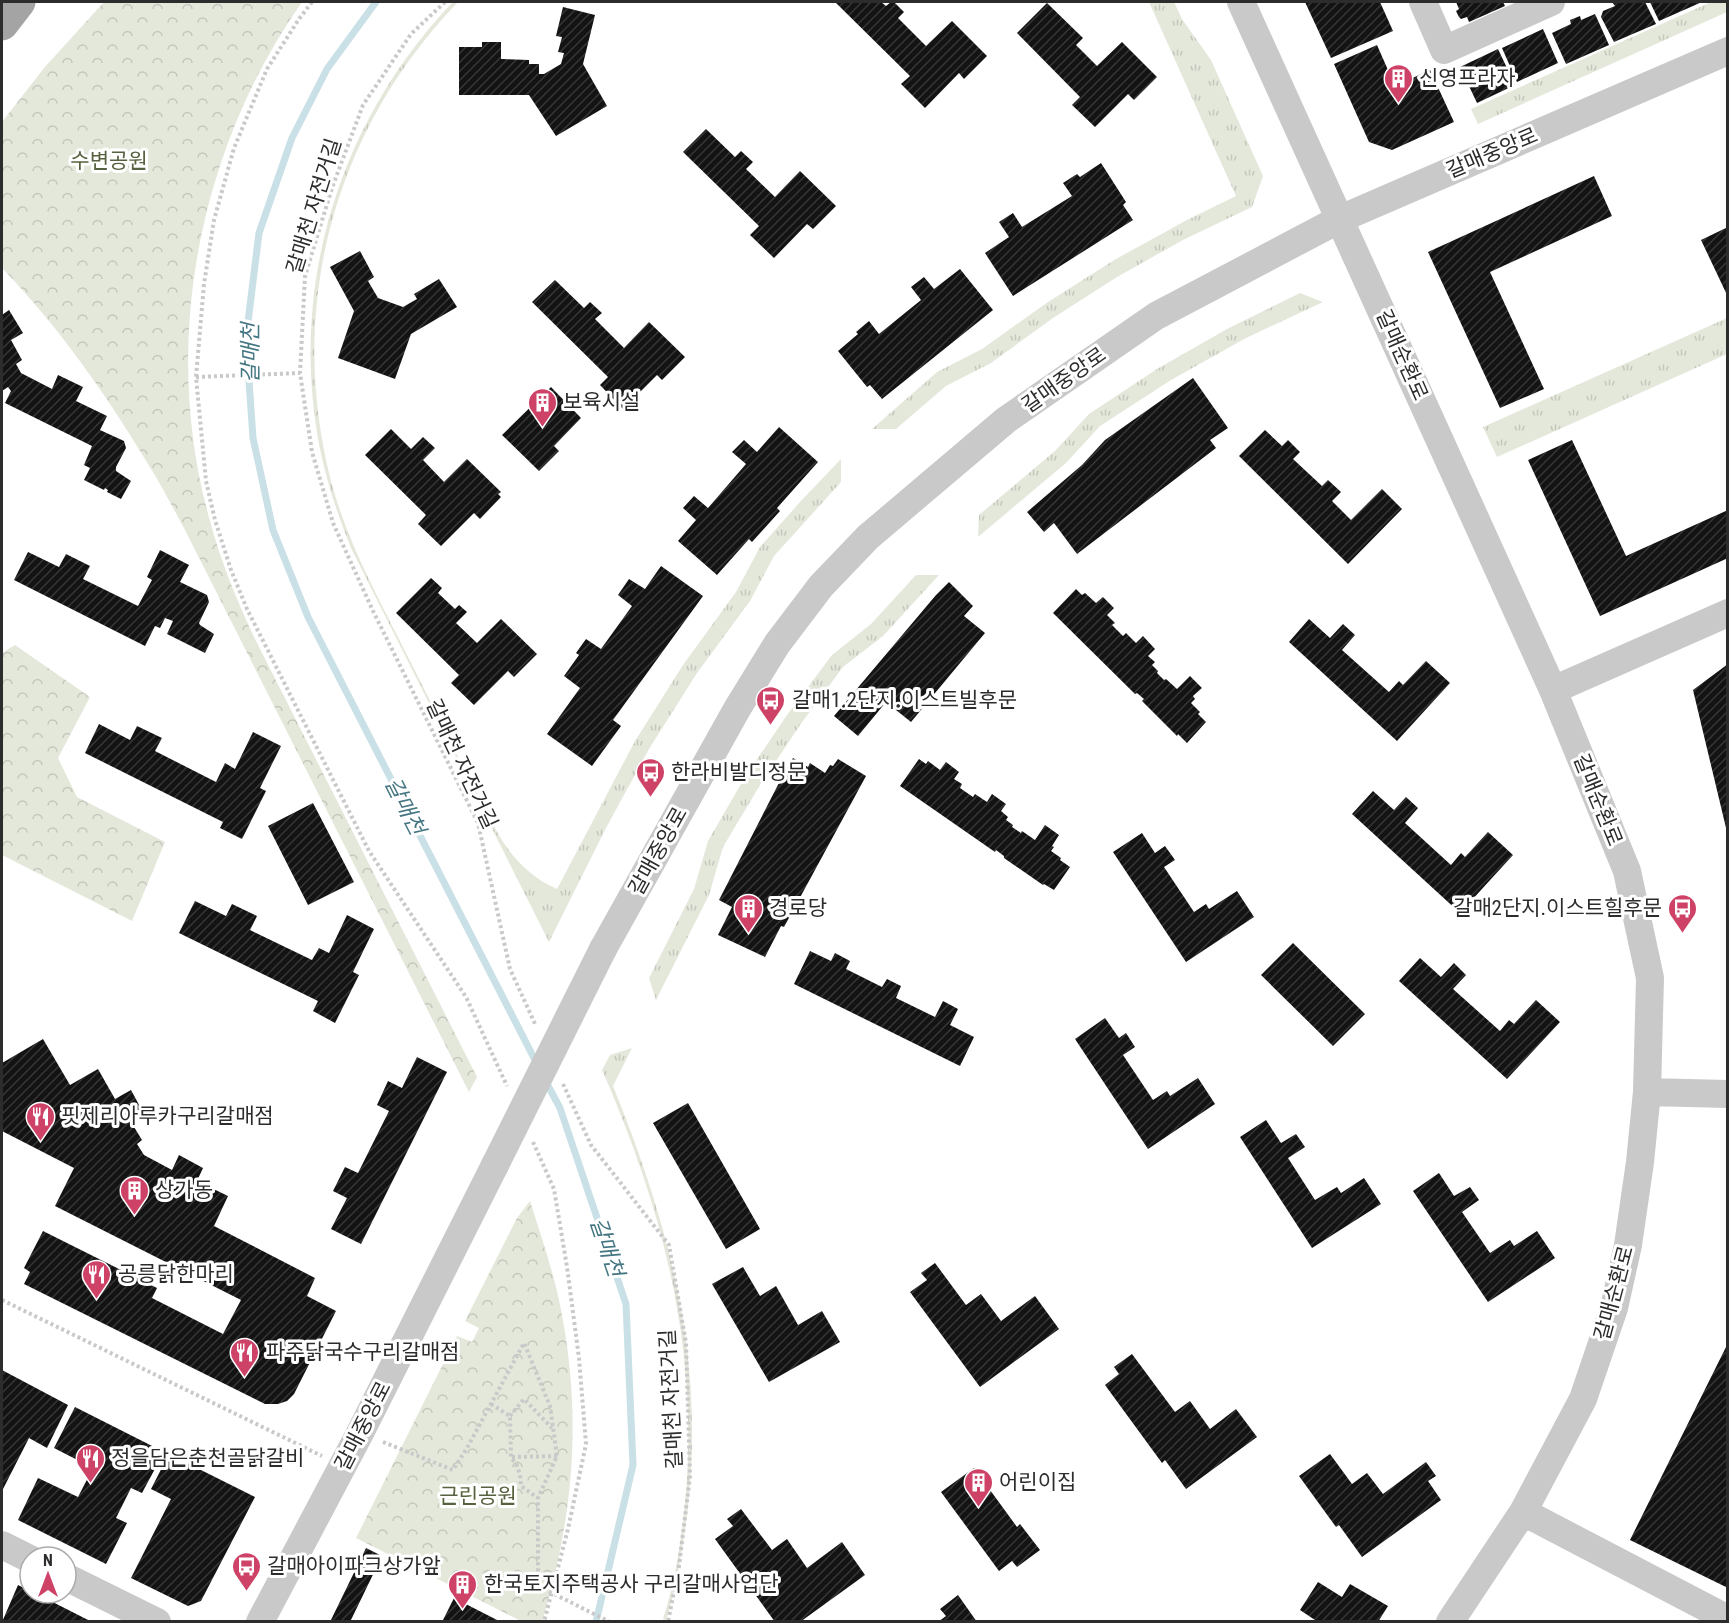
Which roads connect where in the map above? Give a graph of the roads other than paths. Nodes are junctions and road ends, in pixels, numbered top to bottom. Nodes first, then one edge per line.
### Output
1 (19, 2) edge
2 (1241, 2) edge
3 (1423, 2) edge
4 (1551, 2) edge
5 (2, 24) edge
6 (1728, 51) edge
7 (1340, 219) junction
8 (1728, 613) edge
9 (1552, 690) junction
10 (1647, 1092) junction
11 (1728, 1094) edge
12 (1523, 1512) junction
13 (2, 1545) edge
14 (18, 1553) edge
15 (78, 1582) edge
16 (1728, 1618) edge
17 (157, 1622) edge
18 (260, 1622) edge
19 (1450, 1622) edge

1 - 5 main road
2 - 7 street, 갈매순환로
3 - 4 street
6 - 7 street, 갈매중앙로
7 - 9 street, 갈매순환로
7 - 18 street, 갈매중앙로, bridge
8 - 9 street
9 - 10 street, 갈매순환로
10 - 11 street
10 - 12 street, 갈매순환로
12 - 16 street
12 - 19 street, 갈매순환로
13 - 14 street
15 - 17 street

